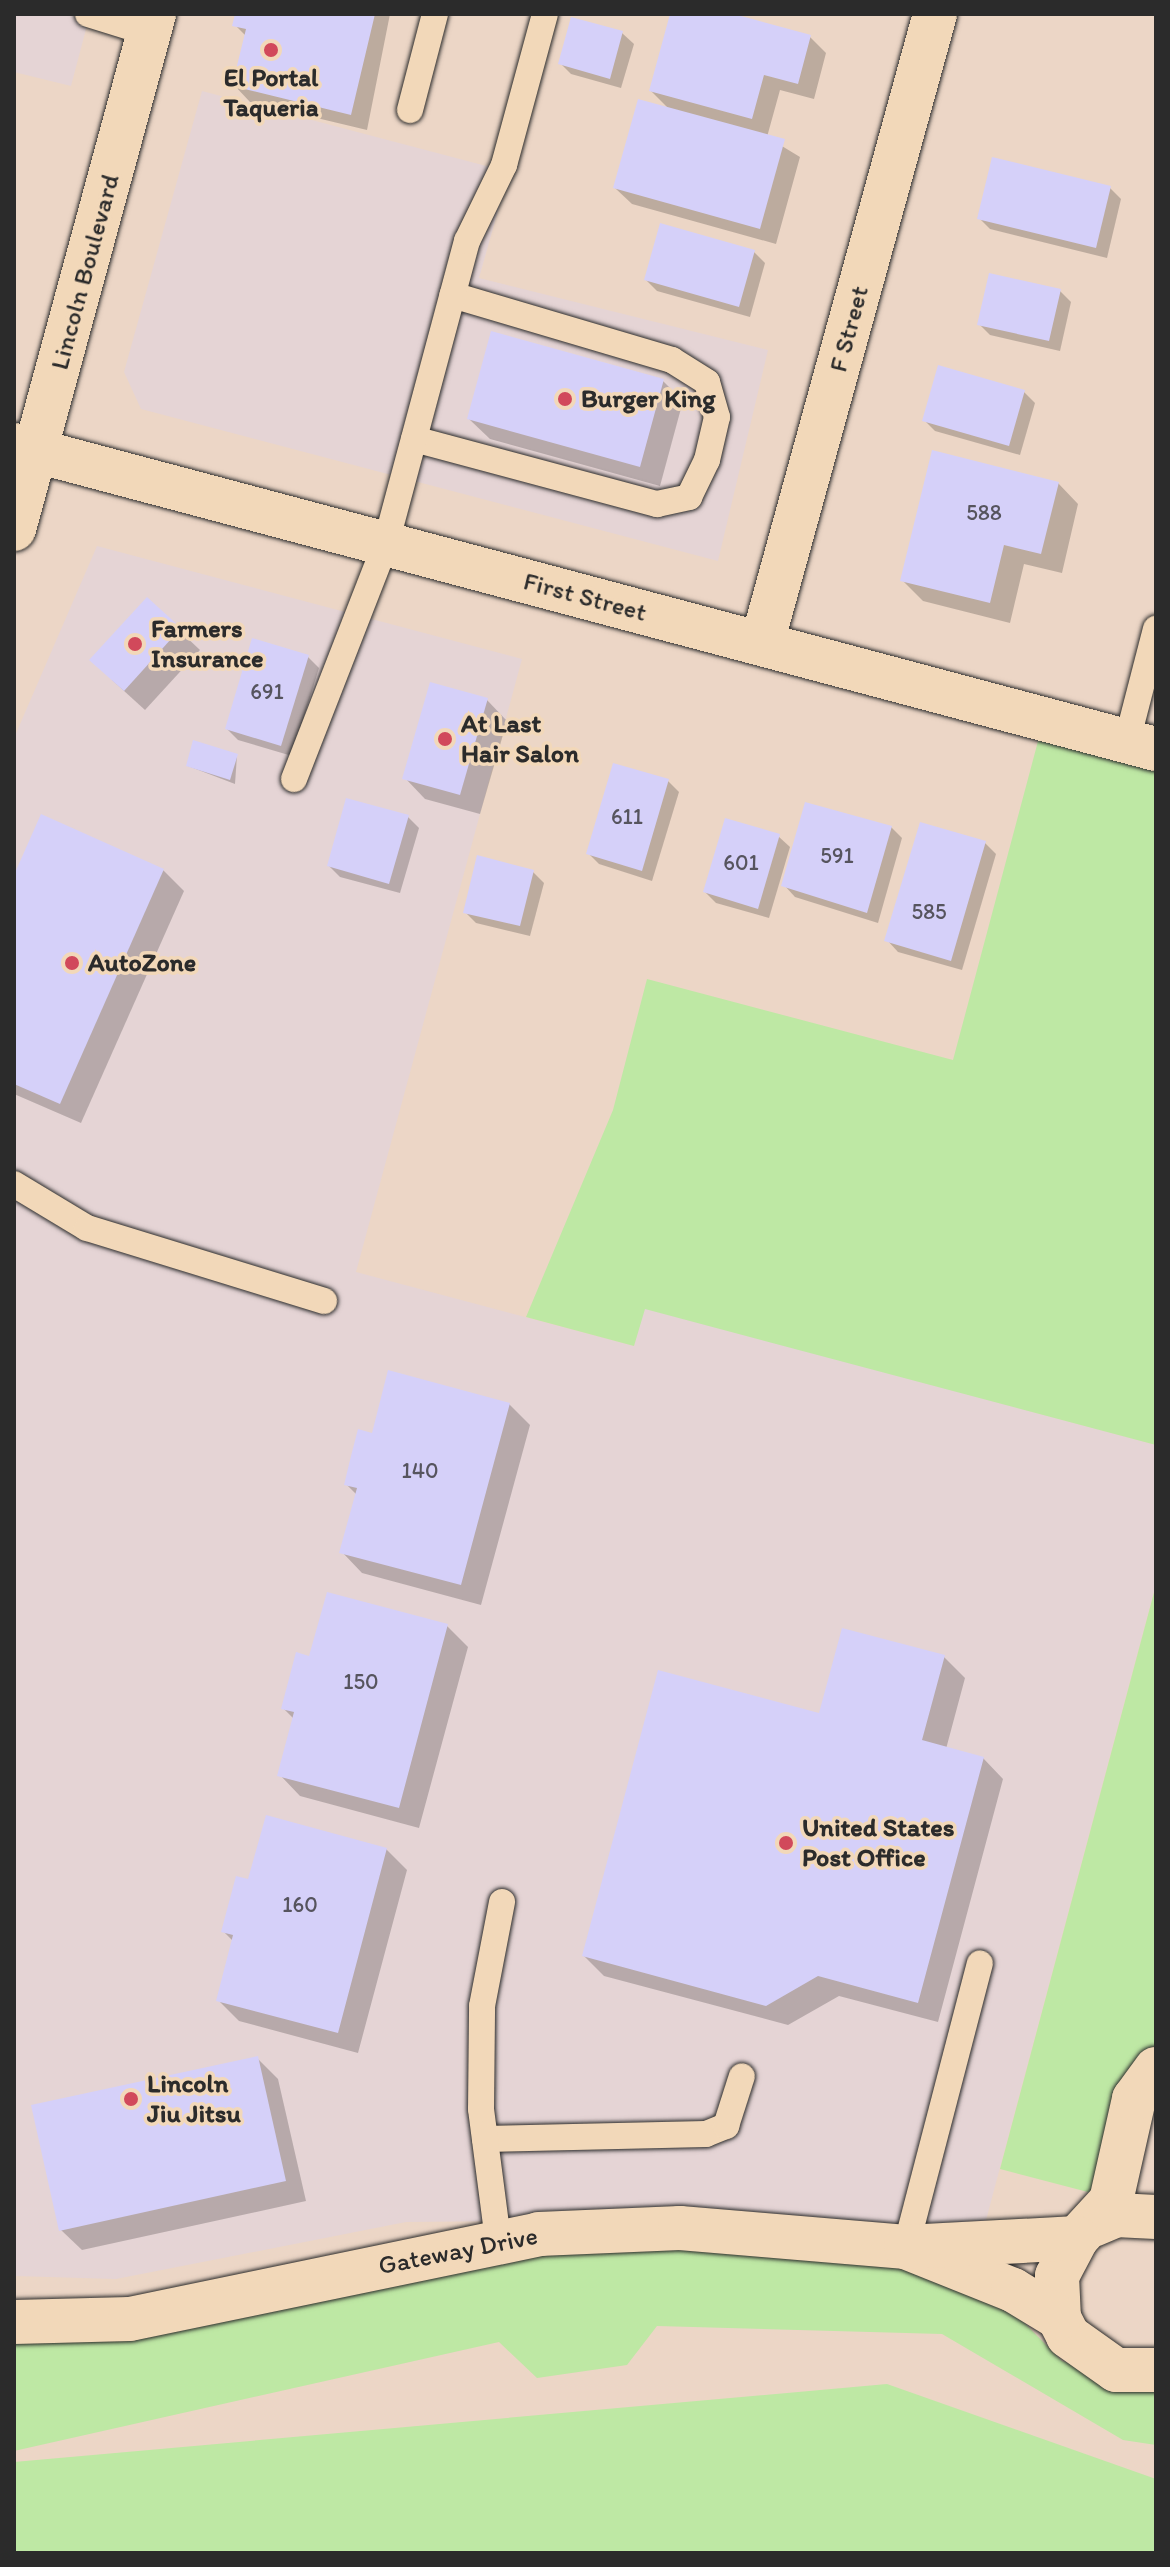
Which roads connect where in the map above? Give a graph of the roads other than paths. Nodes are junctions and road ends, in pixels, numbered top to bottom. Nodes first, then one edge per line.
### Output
1 (88, 14) edge
2 (435, 14) edge
3 (545, 14) edge
4 (935, 14) edge
5 (152, 23) edge
6 (410, 110) dead end
7 (452, 295) junction
8 (414, 439) junction
9 (25, 448) edge
10 (14, 529) edge
11 (386, 543) junction
12 (1156, 629) edge
13 (762, 643) junction
14 (1142, 745) edge
15 (294, 779) dead end
16 (14, 1184) edge
17 (324, 1301) dead end
18 (502, 1902) dead end
19 (980, 1963) dead end
20 (1156, 2069) edge
21 (742, 2076) dead end
22 (485, 2139) junction
23 (1156, 2217) edge
24 (1085, 2232) junction
25 (498, 2240) junction
26 (906, 2247) junction
27 (1059, 2318) junction
28 (14, 2322) edge
29 (1156, 2370) edge

1 - 5 lane
2 - 6 lane
3 - 7 lane
4 - 13 street, F Street
5 - 9 street, Lincoln Boulevard
7 - 8 lane
7 - 8 lane
8 - 11 lane
9 - 10 street, Lincoln Boulevard
9 - 11 street, First Street
11 - 13 street, First Street
11 - 15 lane
12 - 14 lane
13 - 14 street, First Street
16 - 17 lane
18 - 22 lane
19 - 26 lane
20 - 24 street
21 - 22 lane
22 - 25 lane
23 - 24 street, Gateway Drive
24 - 26 street, Gateway Drive
24 - 27 street
25 - 26 street, Gateway Drive
25 - 28 street, Gateway Drive
26 - 27 street, Gateway Drive
27 - 29 street, Gateway Drive

